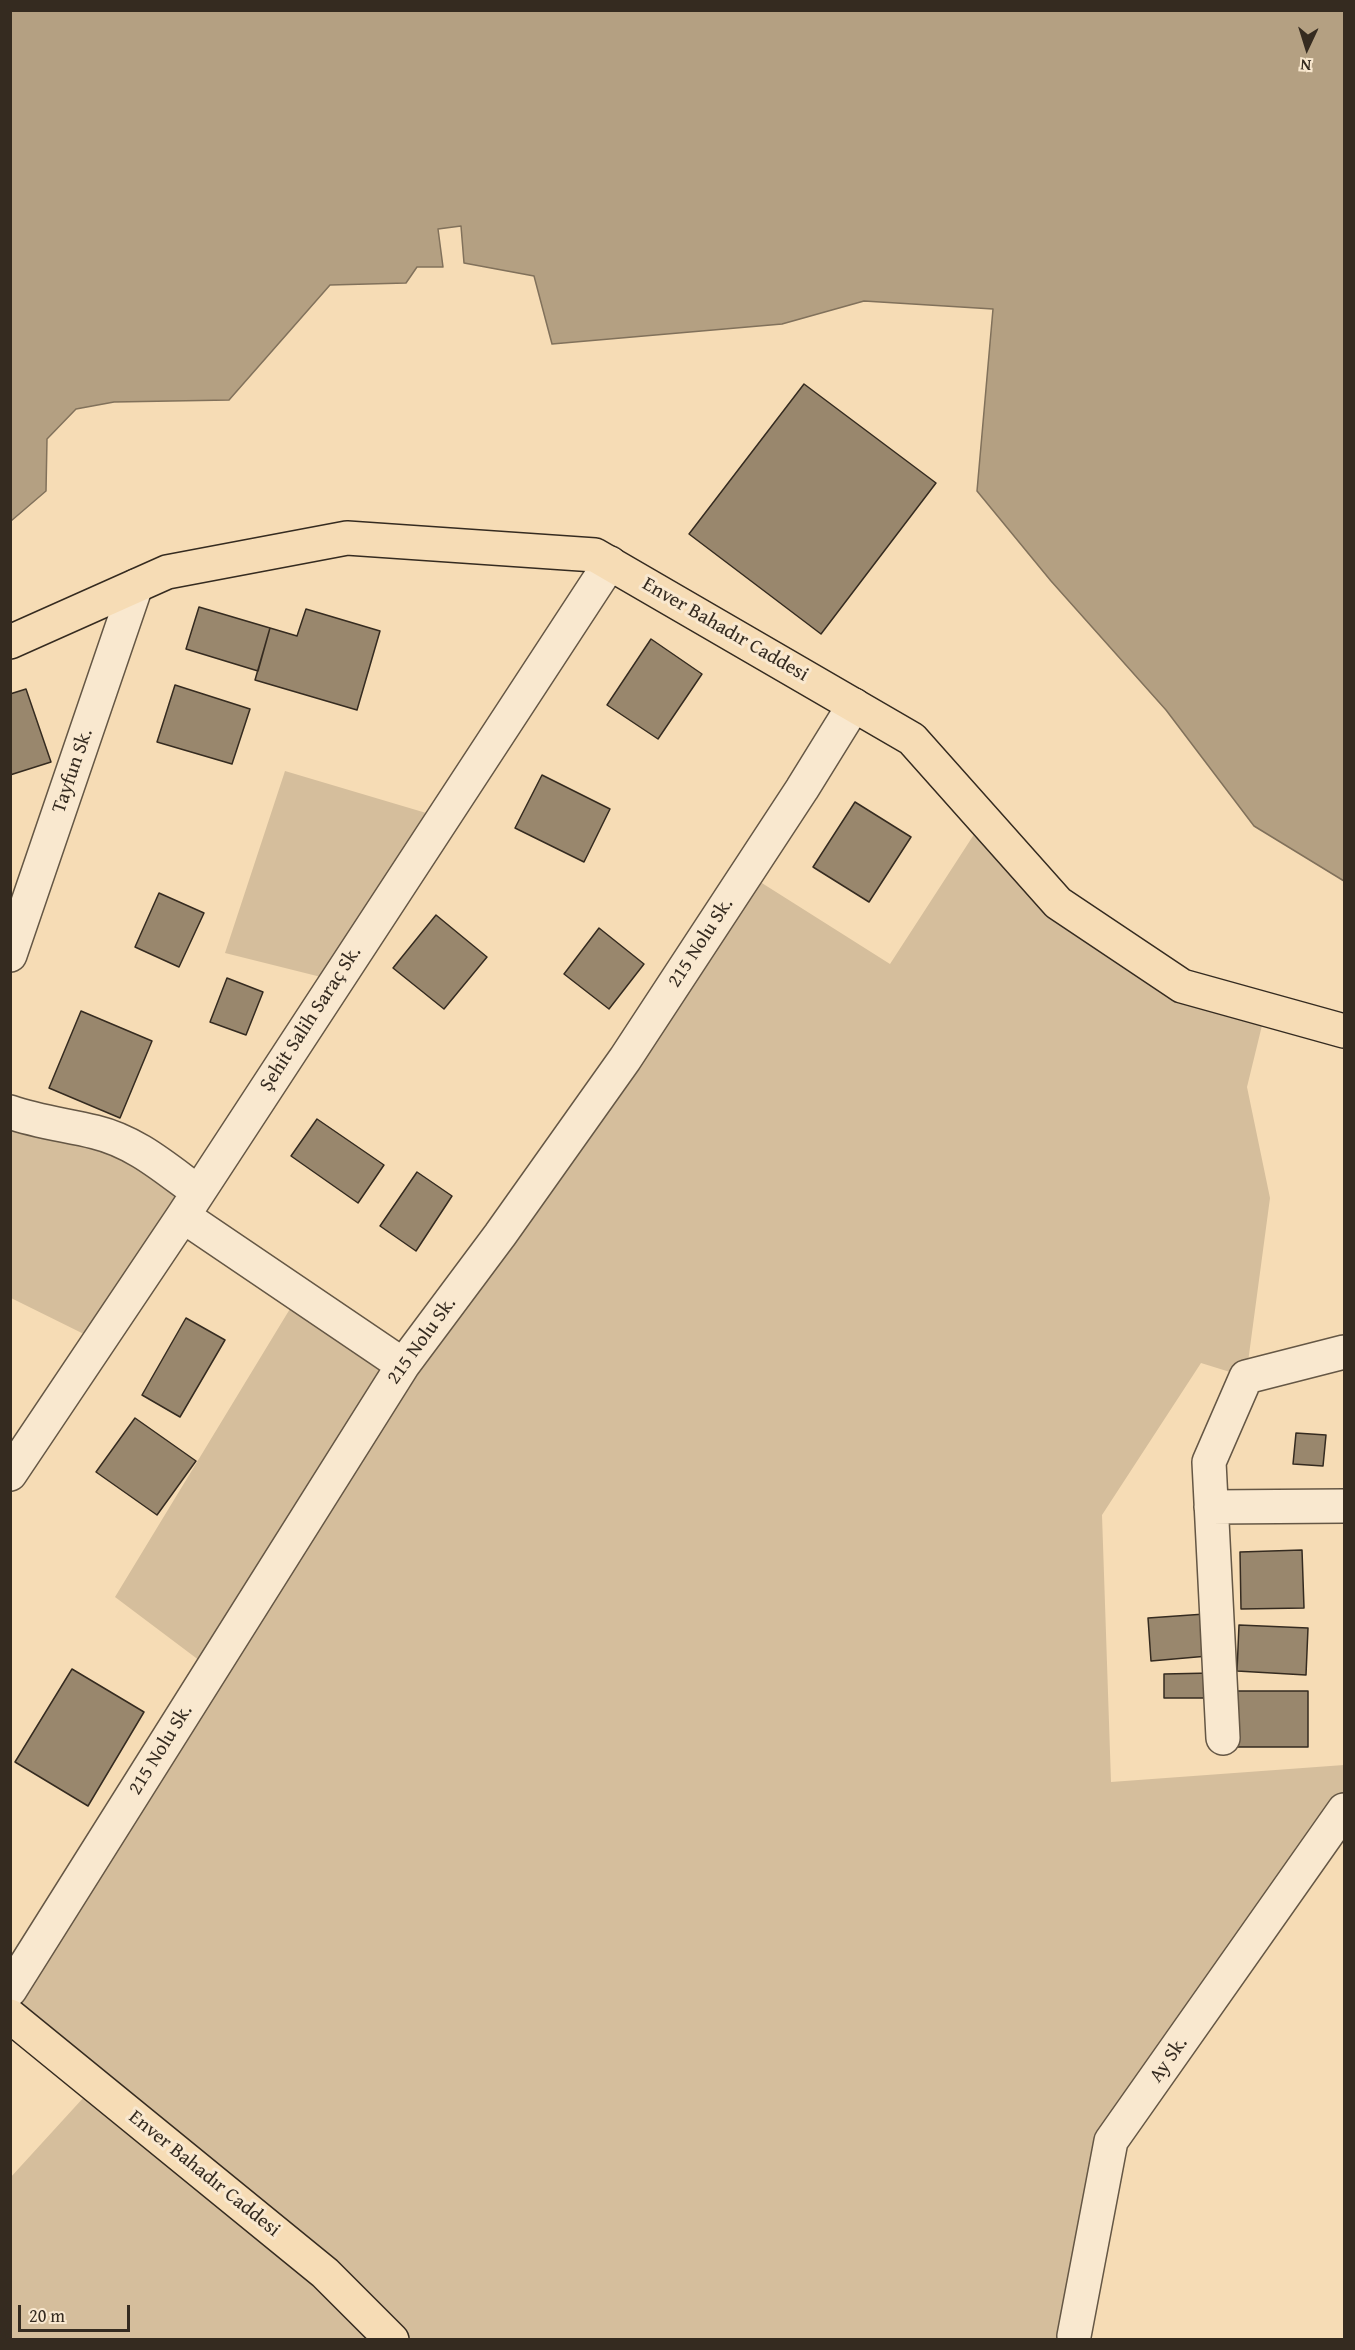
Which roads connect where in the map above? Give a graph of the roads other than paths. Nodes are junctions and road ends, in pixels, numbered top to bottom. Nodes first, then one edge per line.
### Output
1 (610, 564) junction
2 (136, 586) junction
3 (10, 642) edge
4 (854, 705) junction
5 (10, 956) edge
6 (1344, 1031) edge
7 (10, 1112) edge
8 (190, 1204) junction
9 (1344, 1352) edge
10 (403, 1365) junction
11 (10, 1474) edge
12 (1344, 1506) edge
13 (1210, 1507) junction
14 (1223, 1738) dead end
15 (1344, 1810) edge
16 (10, 1990) edge
17 (10, 2016) edge
18 (1074, 2338) edge
19 (392, 2340) edge

1 - 2 main road, Enver Bahadır Caddesi
1 - 4 main road, Enver Bahadır Caddesi
1 - 8 street, Şehit Salih Saraç Sk.
2 - 3 main road, Enver Bahadır Caddesi
2 - 5 street, Tayfun Sk.
4 - 6 main road, Enver Bahadır Caddesi
4 - 10 street, 215 Nolu Sk.
7 - 8 street
8 - 10 street
8 - 11 street, Şehit Salih Saraç Sk.
9 - 13 street
10 - 16 street, 215 Nolu Sk.
12 - 13 street
13 - 14 street
15 - 18 street, Ay Sk.
17 - 19 main road, Enver Bahadır Caddesi

